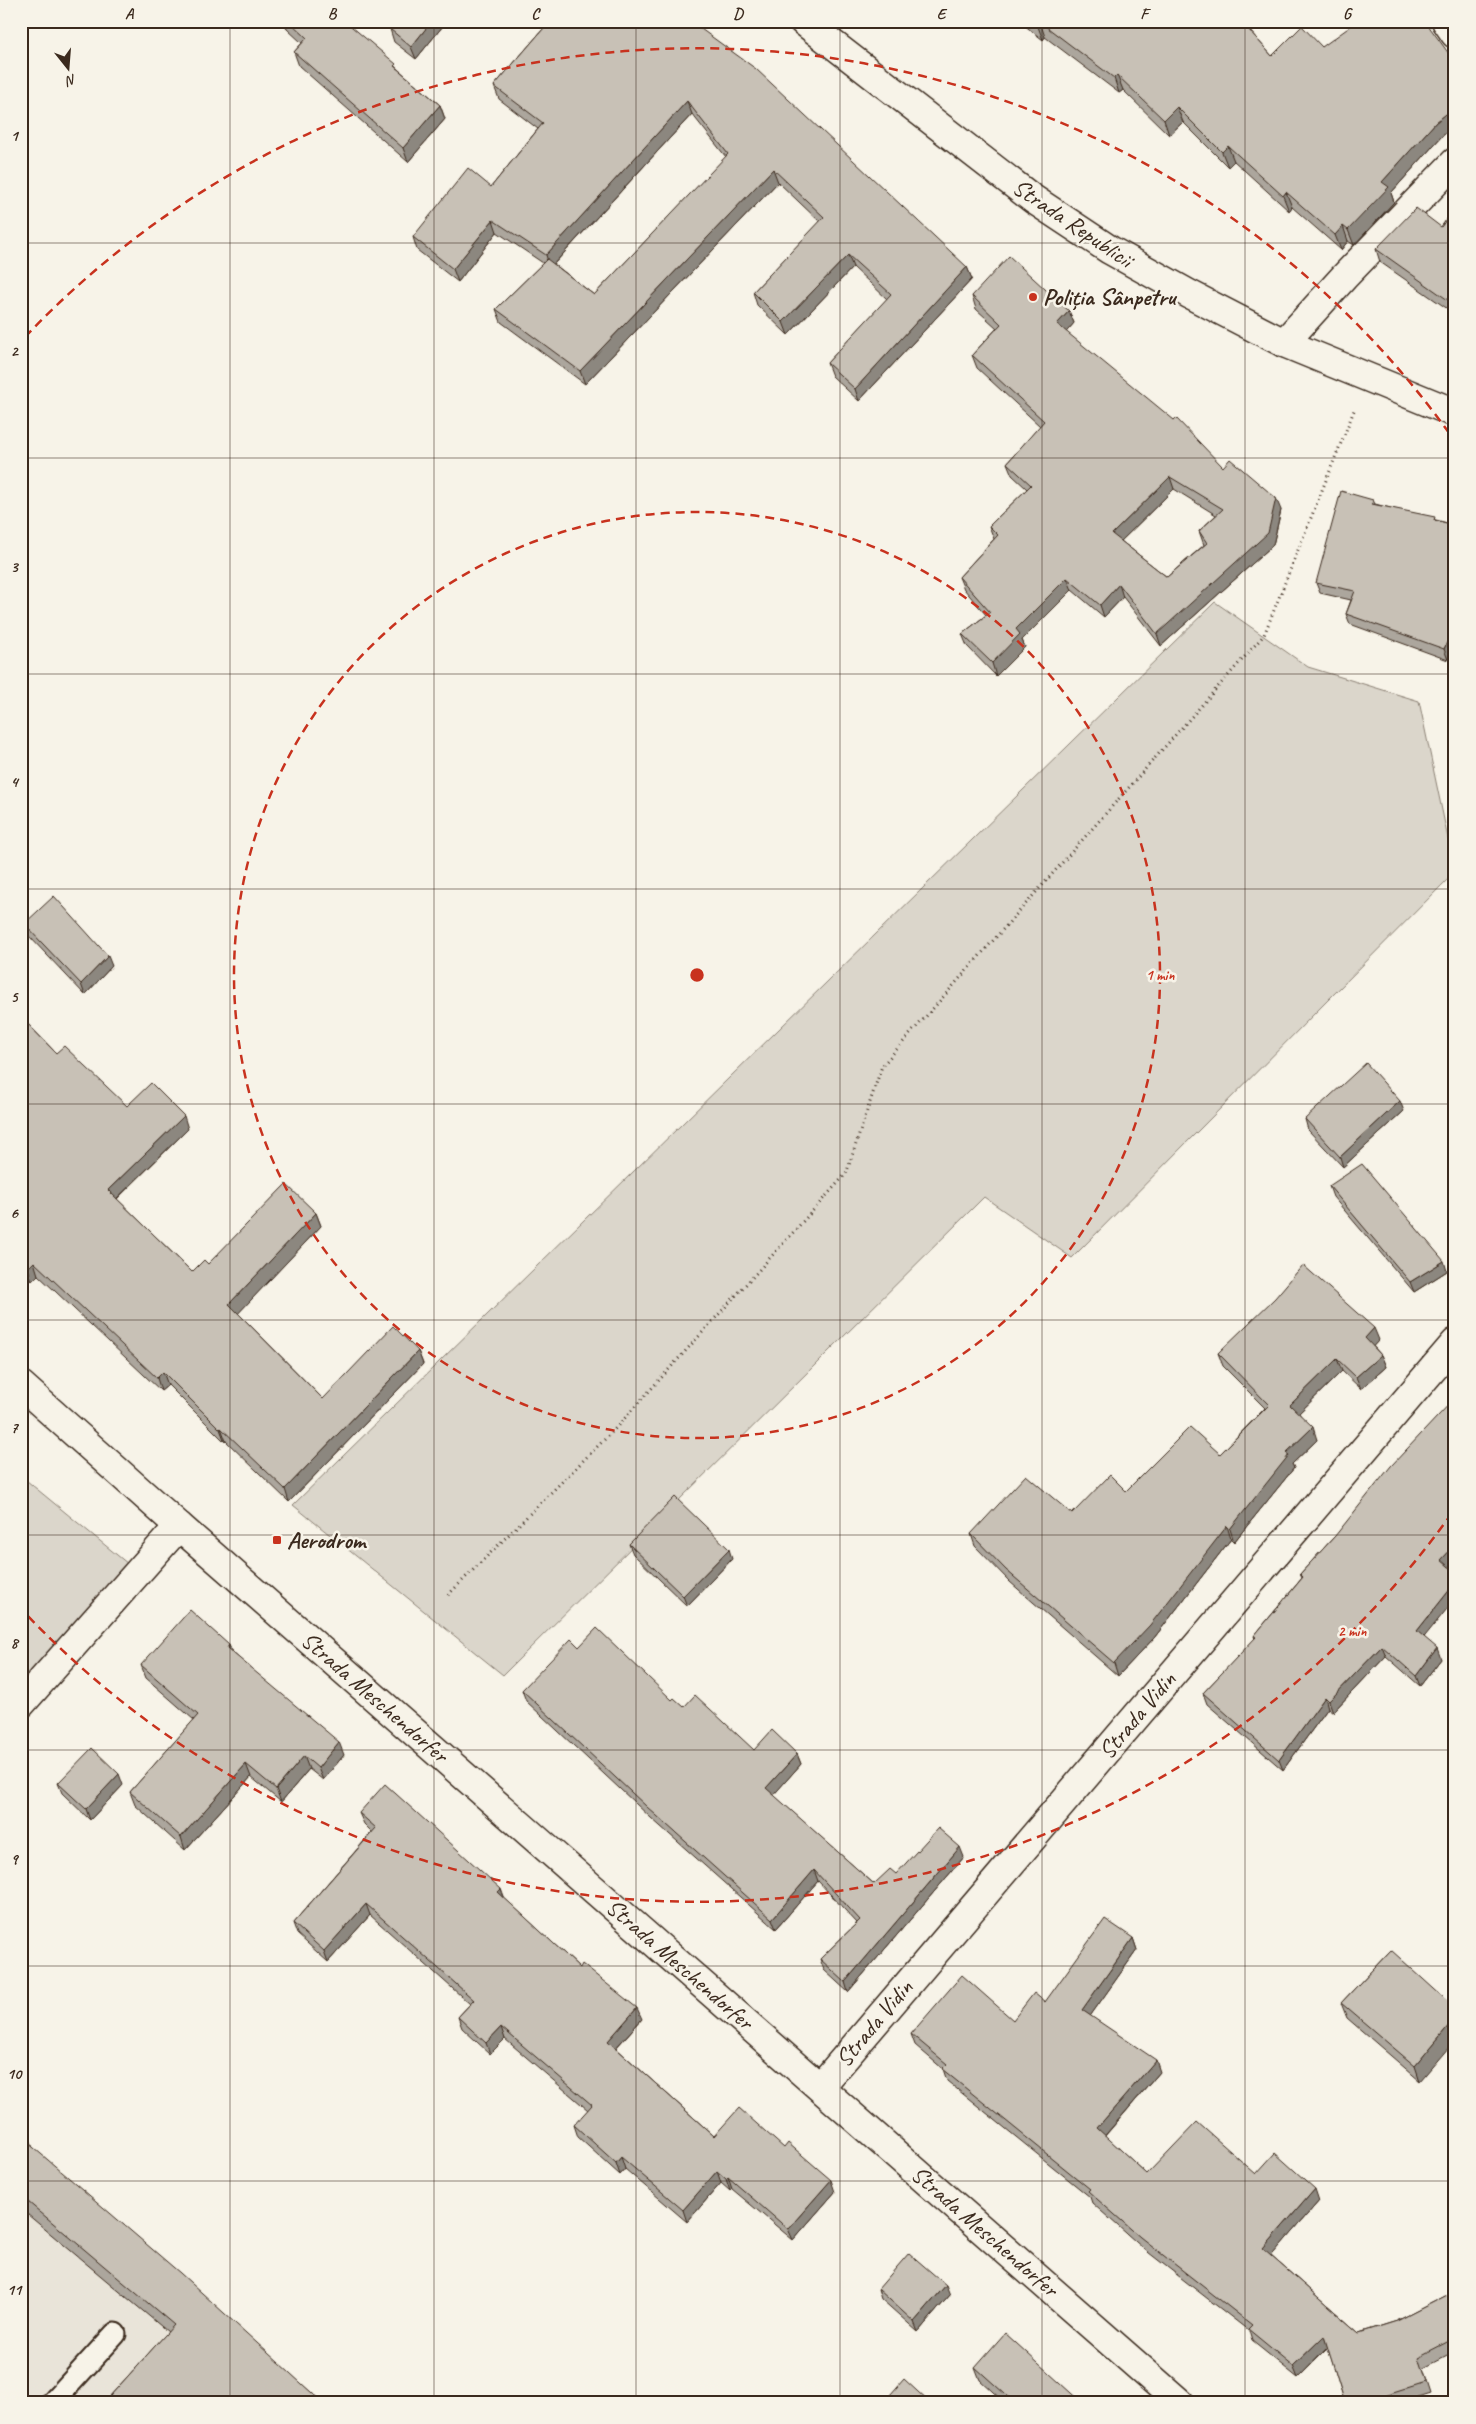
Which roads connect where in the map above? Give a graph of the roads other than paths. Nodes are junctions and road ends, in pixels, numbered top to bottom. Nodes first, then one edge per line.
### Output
1 (803, 21) edge
2 (1446, 21) edge
3 (1455, 34) edge
4 (1455, 162) edge
5 (1284, 343) junction
6 (1455, 413) edge
7 (1455, 1343) edge
8 (21, 1385) edge
9 (180, 1526) junction
10 (21, 1704) edge
11 (820, 2087) junction
12 (115, 2334) dead end
13 (52, 2403) edge
14 (1180, 2403) edge

1 - 5 main road, Strada Republicii
2 - 3 main road
4 - 5 main road
5 - 6 main road, Strada Republicii
7 - 11 main road, Strada Vidin
8 - 9 main road, Strada Meschendorfer
9 - 10 main road
9 - 11 main road, Strada Meschendorfer
11 - 14 main road, Strada Meschendorfer
12 - 13 lane

